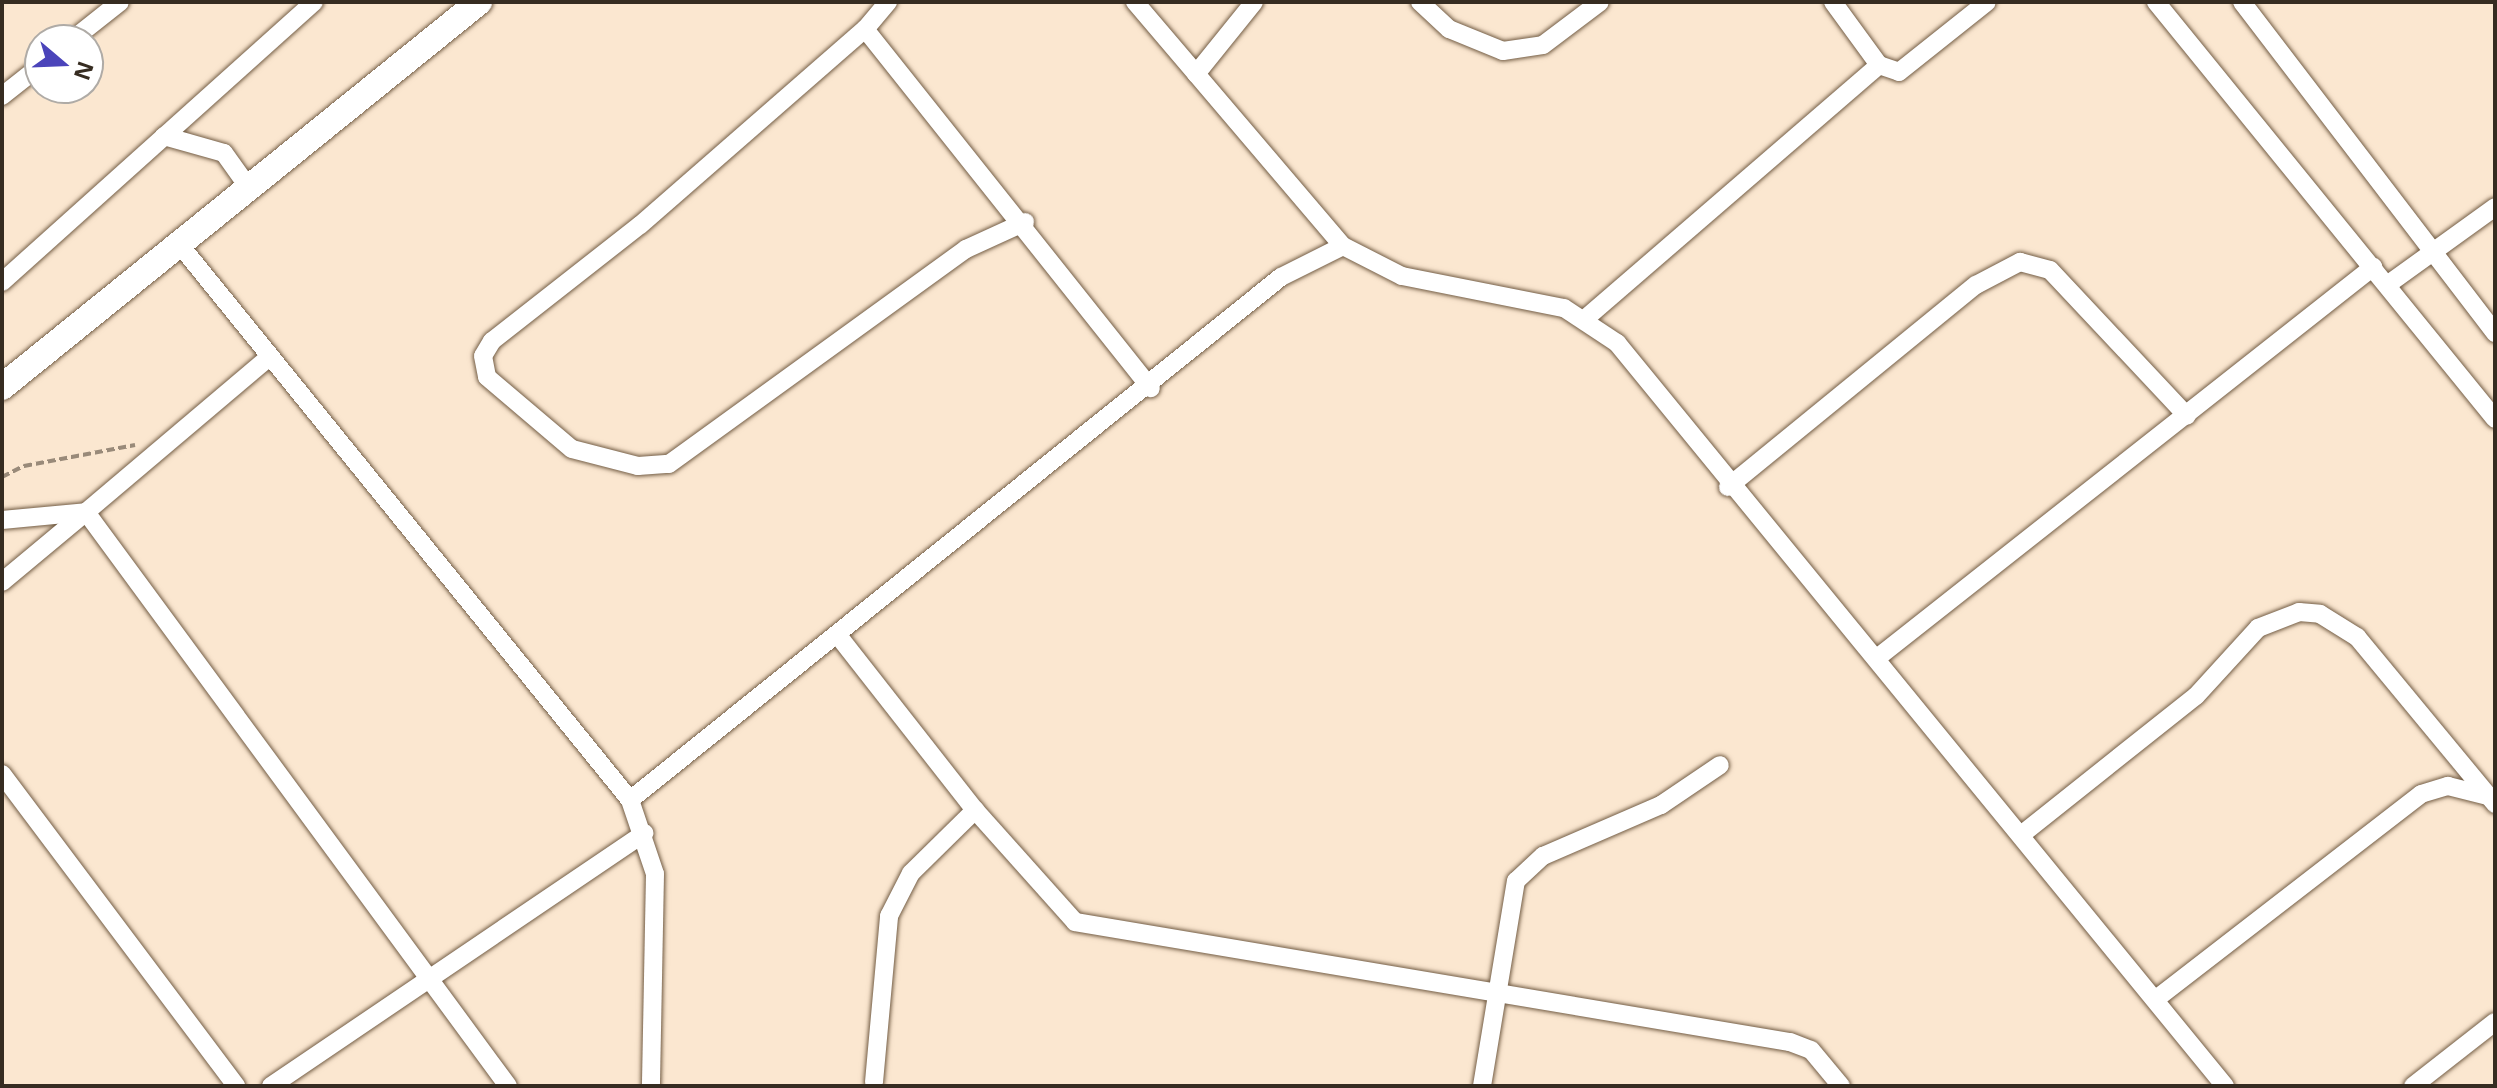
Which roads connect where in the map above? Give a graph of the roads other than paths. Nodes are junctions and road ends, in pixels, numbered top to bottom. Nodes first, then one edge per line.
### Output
1 (120, 2) edge
2 (314, 2) edge
3 (479, 2) edge
4 (888, 2) edge
5 (1135, 2) edge
6 (1254, 2) edge
7 (1420, 2) edge
8 (1600, 2) edge
9 (1833, 2) edge
10 (1987, 2) edge
11 (2156, 2) edge
12 (2242, 2) edge
13 (92, 24) edge
14 (865, 29) junction
15 (1879, 65) junction
16 (1196, 74) junction
17 (24, 79) edge
18 (2, 96) edge
19 (164, 136) junction
20 (249, 188) junction
21 (2492, 217) edge
22 (1025, 222) junction
23 (180, 245) junction
24 (1343, 246) junction
25 (2435, 255) junction
26 (2373, 267) junction
27 (2, 282) edge
28 (2387, 285) junction
29 (1586, 318) junction
30 (2495, 333) edge
31 (267, 359) junction
32 (2, 387) edge
33 (1151, 388) junction
34 (2187, 416) junction
35 (2495, 419) edge
36 (1728, 487) junction
37 (86, 512) junction
38 (2, 520) edge
39 (2, 582) edge
40 (840, 638) junction
41 (1877, 658) junction
42 (1720, 765) dead end
43 (2, 774) edge
44 (630, 800) junction
45 (2492, 800) edge
46 (975, 810) junction
47 (644, 833) junction
48 (2021, 835) junction
49 (425, 980) junction
50 (1497, 997) junction
51 (2156, 999) junction
52 (2495, 1022) edge
53 (875, 1085) edge
54 (236, 1086) edge
55 (271, 1086) edge
56 (508, 1086) edge
57 (651, 1086) edge
58 (1482, 1086) edge
59 (1841, 1086) edge
60 (2225, 1086) edge
61 (2413, 1086) edge

1 - 13 street
2 - 19 street
3 - 20 street
4 - 14 street
5 - 16 street
6 - 16 street
7 - 8 street
9 - 15 street
10 - 15 street
11 - 26 street
12 - 25 street
14 - 22 street
14 - 22 street
15 - 29 street
16 - 24 street
17 - 18 street
19 - 20 street
19 - 27 street
20 - 23 street
21 - 25 street
22 - 33 street
23 - 31 street
23 - 32 street
24 - 29 street
24 - 33 street
25 - 28 street
25 - 30 street
26 - 28 street
26 - 34 street
28 - 35 street
29 - 36 street
31 - 37 street
31 - 44 street
33 - 40 street
34 - 36 street
34 - 41 street
36 - 41 street
37 - 38 street
37 - 39 street
37 - 49 street
40 - 44 street
40 - 46 street
41 - 48 street
42 - 50 street
43 - 54 street
44 - 47 street
45 - 48 street
45 - 51 street
46 - 50 street
46 - 53 street
47 - 49 street
47 - 57 street
48 - 51 street
49 - 55 street
49 - 56 street
50 - 58 street
50 - 59 street
51 - 60 street
52 - 61 street

